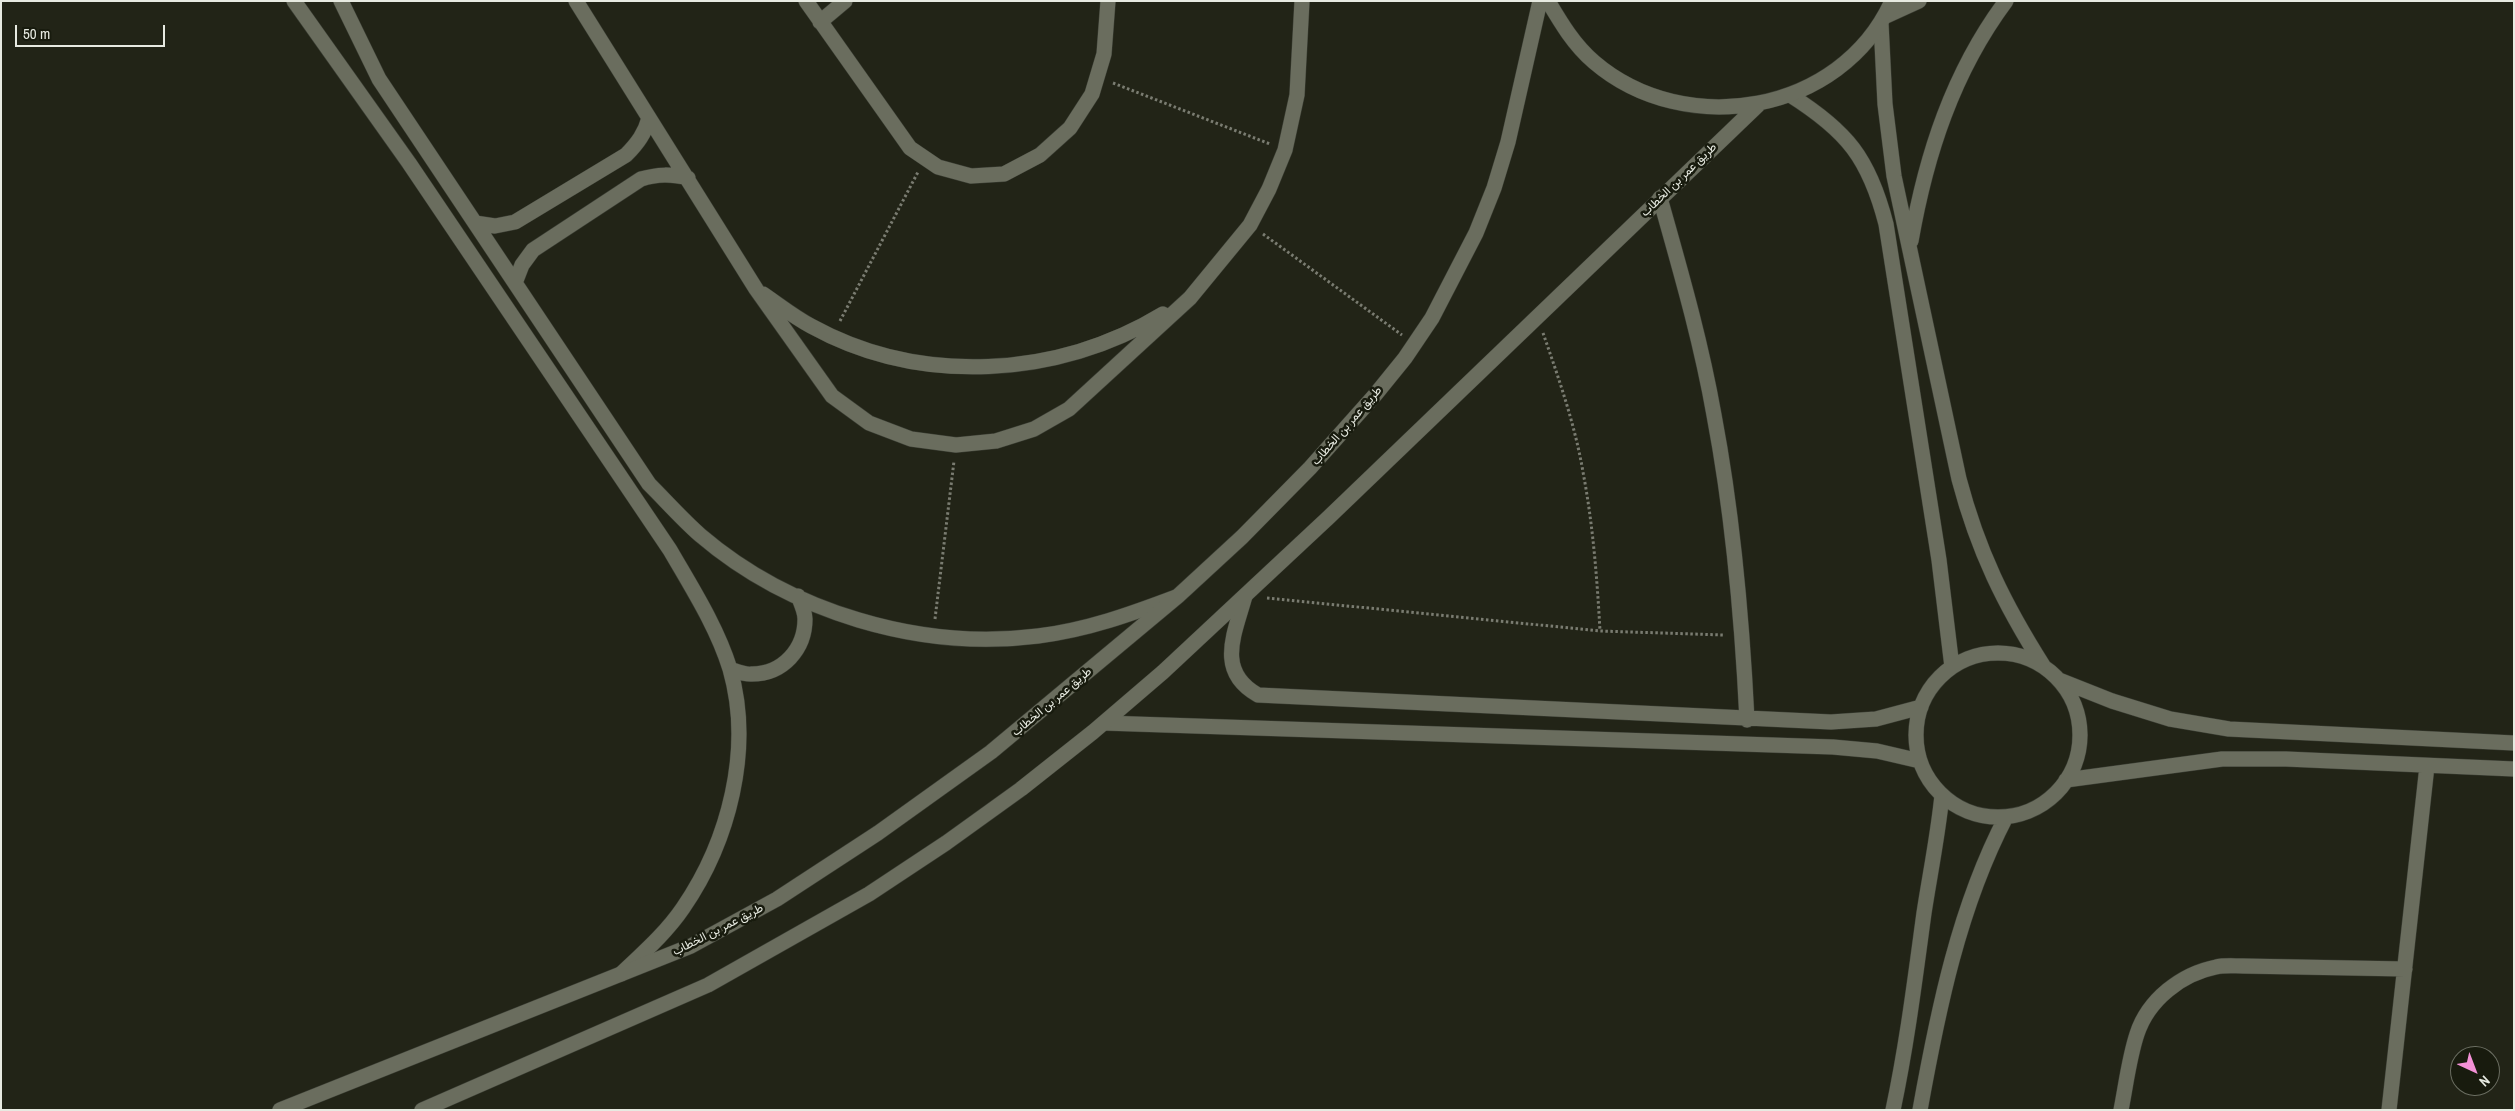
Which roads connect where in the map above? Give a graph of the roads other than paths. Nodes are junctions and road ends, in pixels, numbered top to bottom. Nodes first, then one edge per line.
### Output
1 (294, 1) edge
2 (341, 1) edge
3 (576, 1) edge
4 (806, 1) edge
5 (845, 1) edge
6 (1108, 1) edge
7 (1302, 1) edge
8 (1540, 1) edge
9 (1548, 1) edge
10 (1892, 1) edge
11 (1919, 1) edge
12 (2006, 1) edge
13 (1882, 20) junction
14 (820, 22) junction
15 (1790, 95) junction
16 (1758, 105) junction
17 (649, 118) junction
18 (688, 178) junction
19 (1660, 198) junction
20 (475, 223) junction
21 (1910, 247) junction
22 (515, 283) junction
23 (756, 289) junction
24 (1190, 298) junction
25 (798, 596) junction
26 (1178, 596) junction
27 (1245, 596) junction
28 (1952, 667) junction
29 (2044, 667) junction
30 (730, 669) junction
31 (2059, 680) junction
32 (1921, 707) junction
33 (1747, 720) junction
34 (1104, 723) junction
35 (2514, 743) edge
36 (1920, 761) junction
37 (2427, 766) junction
38 (2514, 769) edge
39 (2066, 780) junction
40 (1942, 796) junction
41 (2006, 817) junction
42 (2405, 969) junction
43 (621, 974) junction
44 (280, 1110) edge
45 (422, 1110) edge
46 (1893, 1110) edge
47 (1920, 1110) edge
48 (2121, 1110) edge
49 (2389, 1110) edge

1 - 30 street
2 - 20 street
3 - 17 street
4 - 14 street
5 - 14 street
6 - 14 street
7 - 24 street
8 - 26 street, طريق عمر بن الخطاب
9 - 16 street
10 - 13 street
11 - 13 street
12 - 21 street
13 - 15 street
13 - 21 street
15 - 16 street
15 - 28 street
16 - 19 street, طريق عمر بن الخطاب
17 - 18 street
17 - 20 street
18 - 22 street
18 - 23 street
19 - 27 street, طريق عمر بن الخطاب
19 - 33 street
20 - 22 street
21 - 29 street
22 - 25 street
23 - 24 street
23 - 24 street
25 - 26 street
25 - 30 street
26 - 43 street, طريق عمر بن الخطاب
27 - 33 street
27 - 34 street, طريق عمر بن الخطاب
28 - 29 street
28 - 32 street
29 - 31 street
30 - 43 street
31 - 35 street
31 - 39 street
32 - 33 street
32 - 36 street
34 - 36 street
34 - 45 street, طريق عمر بن الخطاب
36 - 40 street
37 - 38 street
37 - 39 street
37 - 42 street
39 - 41 street
40 - 41 street
40 - 46 street
41 - 47 street
42 - 48 street
42 - 49 street
43 - 44 street, طريق عمر بن الخطاب

